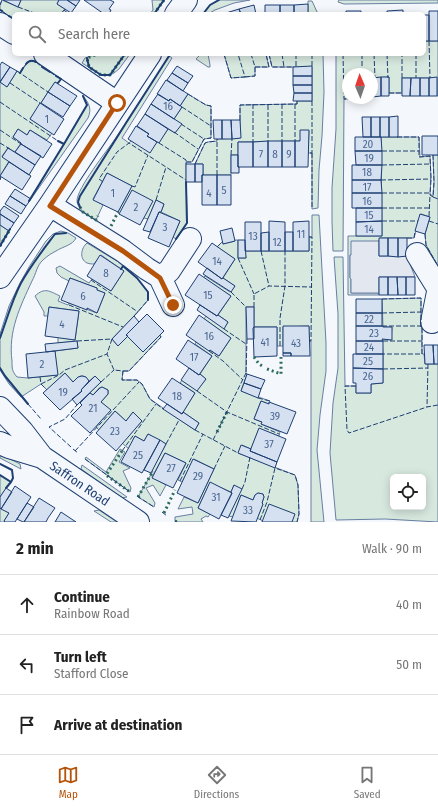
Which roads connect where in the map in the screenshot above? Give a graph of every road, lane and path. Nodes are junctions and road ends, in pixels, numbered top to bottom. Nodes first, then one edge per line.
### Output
1 (186, 0) edge
2 (177, 12) edge
3 (0, 24) edge
4 (12, 32) edge
5 (48, 56) edge
6 (149, 56) edge
7 (117, 103) junction
8 (50, 206) junction
9 (190, 239) dead end
10 (417, 254) dead end
11 (0, 277) edge
12 (160, 278) junction
13 (438, 288) edge
14 (438, 292) edge
15 (173, 305) dead end
16 (432, 322) dead end
17 (0, 408) edge
18 (0, 443) edge
19 (42, 457) junction
20 (138, 522) edge

1 - 2 street
3 - 4 street
5 - 7 street
6 - 7 street
7 - 8 street
8 - 11 street
8 - 12 street
9 - 12 street
10 - 13 street
12 - 15 street
14 - 16 street
17 - 19 street, Saffron Road
18 - 19 street, Saffron Road
19 - 20 street, Saffron Road

